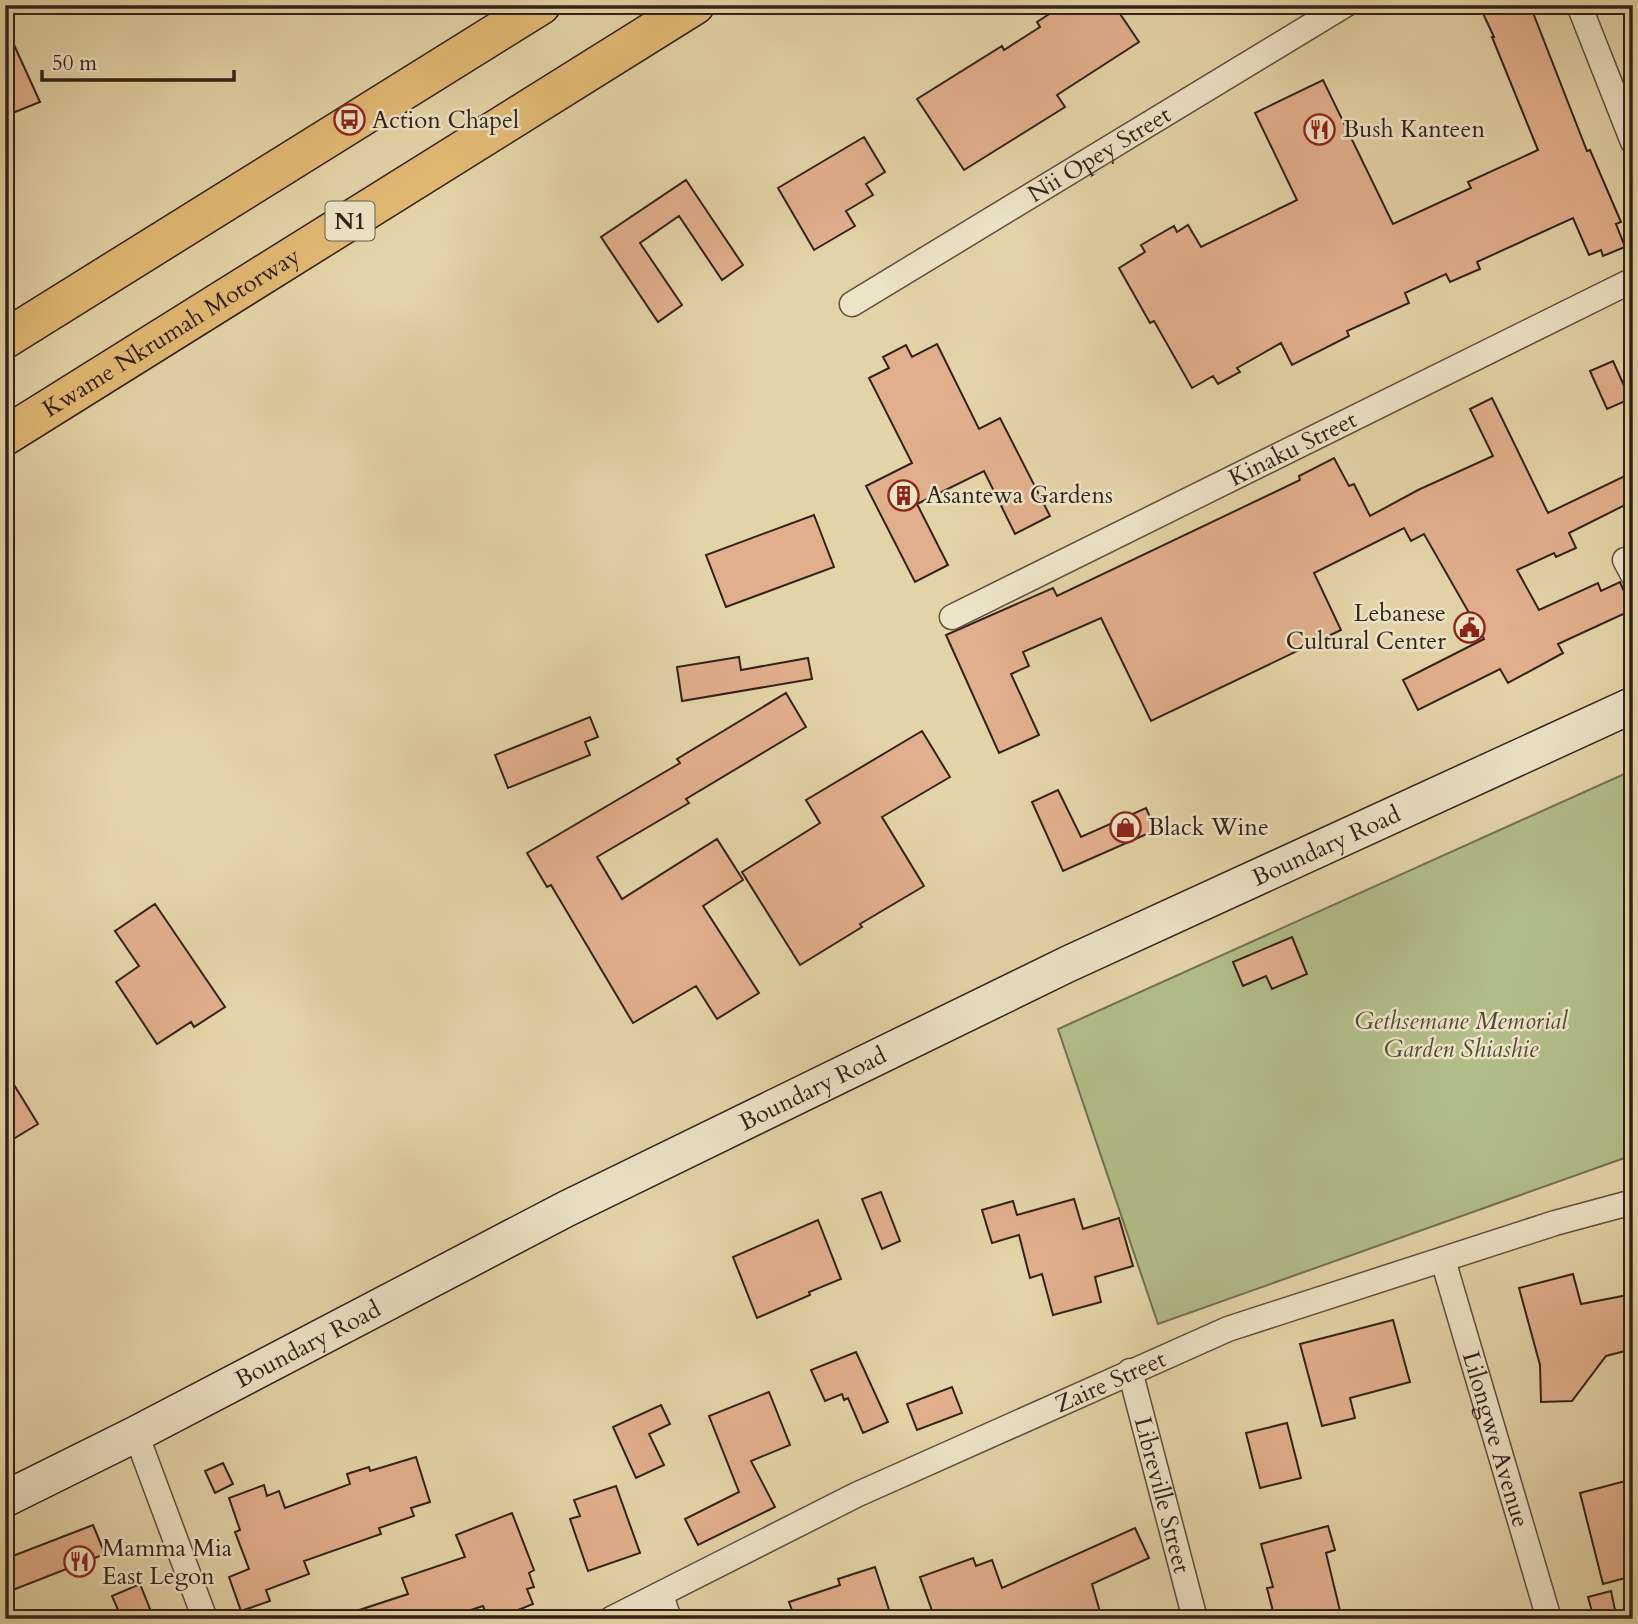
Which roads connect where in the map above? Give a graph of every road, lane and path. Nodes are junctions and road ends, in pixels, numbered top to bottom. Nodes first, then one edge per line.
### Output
1 (541, 5) edge
2 (695, 5) edge
3 (1345, 5) edge
4 (1579, 5) edge
5 (1633, 142) edge
6 (1633, 280) edge
7 (852, 304) dead end
8 (5, 339) edge
9 (5, 436) edge
10 (952, 617) dead end
11 (1633, 705) edge
12 (1633, 1202) edge
13 (1443, 1260) junction
14 (1130, 1371) junction
15 (136, 1434) junction
16 (5, 1499) edge
17 (661, 1595) junction
18 (205, 1619) edge
19 (611, 1619) edge
20 (669, 1619) edge
21 (1195, 1619) edge
22 (1549, 1619) edge

1 - 8 highway
2 - 9 highway, Kwame Nkrumah Motorway / N1
3 - 7 street, Nii Opey Street
4 - 5 street
6 - 10 street, Kinaku Street
11 - 15 main road, Boundary Road
12 - 13 street, Zaire Street
13 - 14 street, Zaire Street
13 - 22 street, Lilongwe Avenue
14 - 17 street, Zaire Street
14 - 21 street, Libreville Street
15 - 16 main road, Boundary Road
15 - 18 street
17 - 19 street, Zaire Street
17 - 20 street

